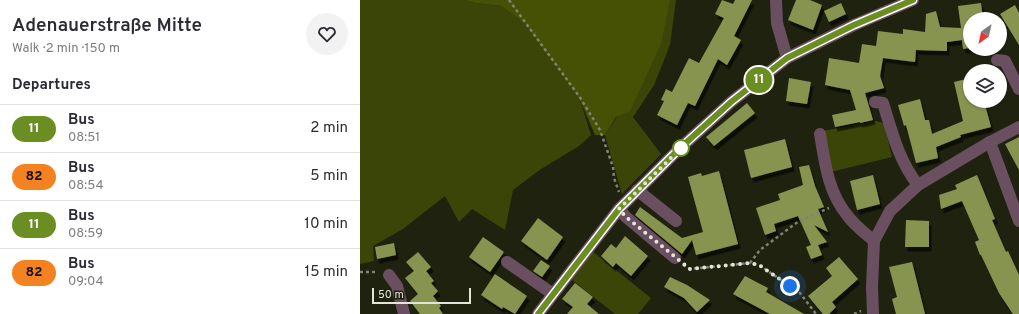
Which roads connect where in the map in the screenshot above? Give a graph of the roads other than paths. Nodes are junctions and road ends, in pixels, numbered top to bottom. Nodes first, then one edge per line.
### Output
1 (776, 0) edge
2 (913, 0) edge
3 (787, 58) junction
4 (997, 60) dead end
5 (1019, 89) edge
6 (876, 102) dead end
7 (1019, 127) edge
8 (820, 134) dead end
9 (990, 142) junction
10 (918, 185) junction
11 (638, 190) junction
12 (622, 206) junction
13 (676, 221) dead end
14 (1019, 221) edge
15 (874, 241) junction
16 (675, 258) road end
17 (508, 262) dead end
18 (389, 276) road end
19 (553, 294) junction
20 (404, 314) edge
21 (538, 314) edge
22 (873, 314) edge

1 - 3 street
2 - 3 street
3 - 11 street
4 - 5 street
6 - 10 street
7 - 9 street
8 - 15 street
9 - 10 street
9 - 14 street
10 - 15 street
11 - 12 street
11 - 13 street
12 - 16 street
12 - 19 street
15 - 22 street
17 - 19 street
18 - 20 street
19 - 21 street

